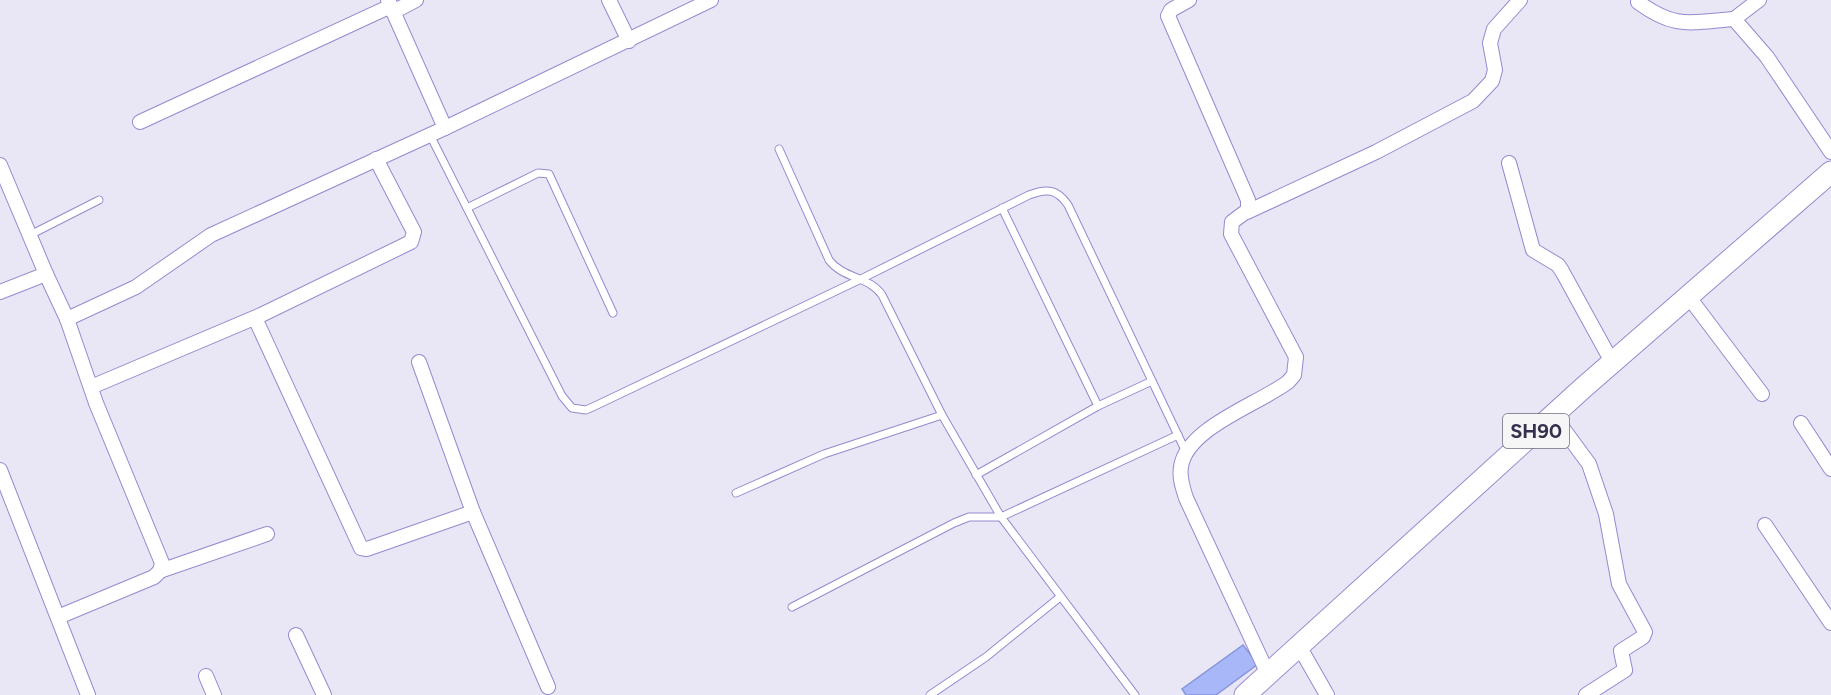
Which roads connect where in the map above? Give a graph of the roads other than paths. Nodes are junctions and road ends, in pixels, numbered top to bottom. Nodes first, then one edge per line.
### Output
1 (416, 0) edge
2 (609, 0) edge
3 (711, 0) edge
4 (1189, 0) edge
5 (1520, 0) edge
6 (1759, 0) edge
7 (1638, 2) dead end
8 (391, 6) edge
9 (1734, 19) junction
10 (629, 41) junction
11 (140, 122) dead end
12 (445, 128) junction
13 (430, 135) junction
14 (779, 149) dead end
15 (1831, 152) edge
16 (376, 159) junction
17 (1509, 164) dead end
18 (0, 165) edge
19 (1831, 171) edge
20 (99, 200) dead end
21 (467, 208) junction
22 (1002, 208) junction
23 (1246, 212) junction
24 (30, 236) junction
25 (46, 274) junction
26 (861, 279) junction
27 (0, 292) edge
28 (1688, 296) junction
29 (613, 313) dead end
30 (255, 318) junction
31 (68, 319) junction
32 (419, 362) dead end
33 (1612, 362) junction
34 (1152, 381) junction
35 (91, 387) junction
36 (1762, 394) dead end
37 (1098, 406) junction
38 (1553, 415) junction
39 (942, 416) junction
40 (1801, 423) dead end
41 (1178, 435) junction
42 (1186, 452) junction
43 (1831, 469) edge
44 (0, 470) edge
45 (976, 475) junction
46 (736, 493) dead end
47 (473, 512) junction
48 (1001, 517) junction
49 (1765, 525) dead end
50 (267, 534) dead end
51 (160, 571) junction
52 (1060, 597) junction
53 (792, 607) dead end
54 (58, 617) junction
55 (1831, 623) edge
56 (296, 635) dead end
57 (1299, 646) junction
58 (1268, 674) junction
59 (206, 676) dead end
60 (548, 687) dead end
61 (1603, 691) edge
62 (88, 695) edge
63 (214, 695) edge
64 (324, 695) edge
65 (930, 695) edge
66 (1135, 695) edge
67 (1245, 695) edge
68 (1327, 695) edge
69 (1586, 695) edge

1 - 8 street
2 - 10 street
3 - 10 street
4 - 23 street
5 - 23 street
6 - 9 street
7 - 9 street
8 - 11 street
8 - 12 street
9 - 15 street
10 - 12 street
12 - 13 street
13 - 16 street
13 - 21 lane
14 - 26 lane
16 - 30 street
16 - 31 street
17 - 33 street
18 - 24 street
19 - 28 main road, SH90
20 - 24 lane
21 - 26 lane
21 - 29 lane
22 - 26 lane
22 - 34 lane
22 - 37 lane
23 - 42 street
24 - 25 street
25 - 27 street
25 - 31 street
26 - 39 lane
28 - 33 main road, SH90
28 - 36 street
30 - 35 street
30 - 47 street
31 - 35 street
32 - 47 street
33 - 38 main road, SH90
34 - 37 lane
34 - 41 lane
35 - 51 street
37 - 45 lane
38 - 57 main road, SH90
38 - 61 street
39 - 45 lane
39 - 46 lane
40 - 43 street
41 - 42 lane
41 - 48 lane
42 - 58 street
44 - 54 street
45 - 48 lane
47 - 60 street
48 - 52 lane
48 - 53 lane
49 - 55 street
50 - 51 street
51 - 54 street
52 - 65 lane
52 - 66 lane
54 - 62 street
56 - 64 street
57 - 58 main road, SH90
57 - 68 street
58 - 67 main road, SH90
59 - 63 street
61 - 69 street

